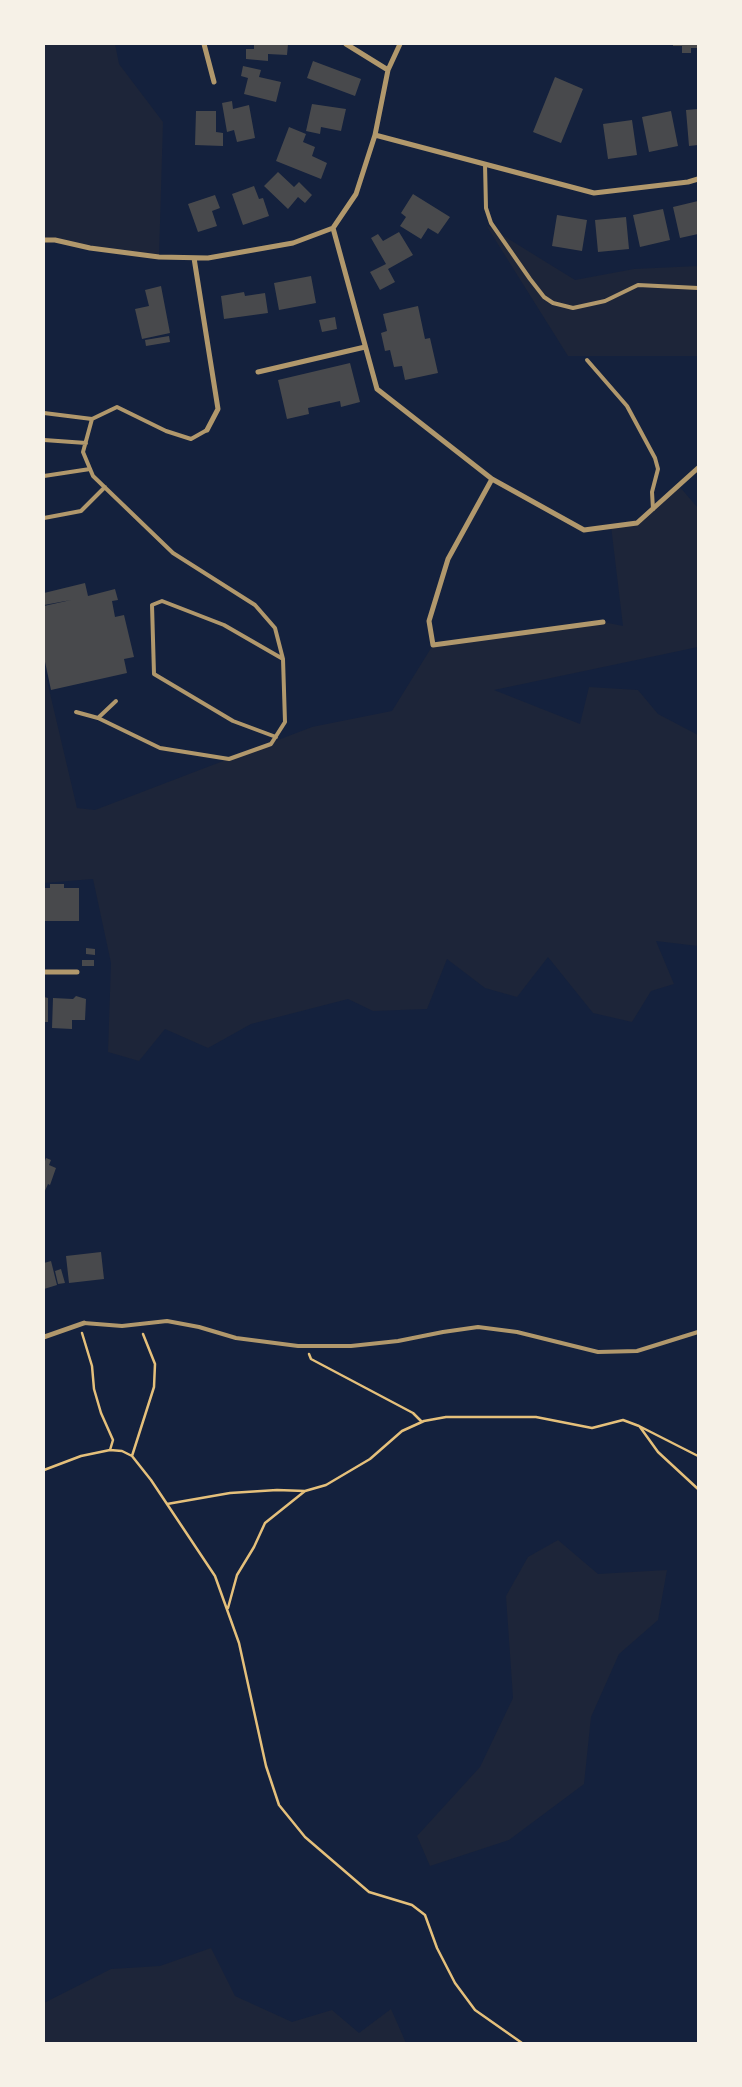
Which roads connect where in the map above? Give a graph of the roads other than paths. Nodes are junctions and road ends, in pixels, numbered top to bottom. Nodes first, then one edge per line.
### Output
1 (204, 44) edge
2 (346, 44) edge
3 (400, 44) edge
4 (388, 70) junction
5 (214, 82) dead end
6 (375, 134) junction
7 (485, 164) junction
8 (698, 179) edge
9 (332, 228) junction
10 (44, 240) edge
11 (194, 258) junction
12 (698, 288) edge
13 (365, 347) junction
14 (587, 360) dead end
15 (258, 372) dead end
16 (44, 413) edge
17 (92, 418) junction
18 (207, 430) joint
19 (44, 440) edge
20 (86, 443) junction
21 (698, 468) edge
22 (90, 469) junction
23 (44, 476) edge
24 (492, 479) junction
25 (105, 487) junction
26 (653, 509) junction
27 (44, 518) edge
28 (603, 622) dead end
29 (283, 659) junction
30 (116, 701) dead end
31 (76, 712) dead end
32 (98, 718) junction
33 (276, 737) junction
34 (44, 972) edge
35 (77, 972) dead end
36 (82, 1324) joint
37 (698, 1332) edge
38 (44, 1337) edge

1 - 5 street
2 - 4 street
3 - 4 street
4 - 6 street
6 - 7 street
6 - 9 street
7 - 8 street
7 - 12 lane
9 - 11 street
9 - 13 street
10 - 11 street
11 - 18 street
13 - 15 street
13 - 24 street
14 - 26 lane
16 - 17 lane
17 - 18 lane
17 - 20 lane
19 - 20 lane
20 - 22 lane
21 - 26 street
22 - 23 lane
22 - 25 lane
24 - 26 street
24 - 28 street
25 - 27 lane
25 - 29 lane
29 - 33 lane
29 - 33 lane
30 - 32 lane
31 - 32 lane
32 - 33 lane
34 - 35 street
36 - 37 lane
36 - 38 street

